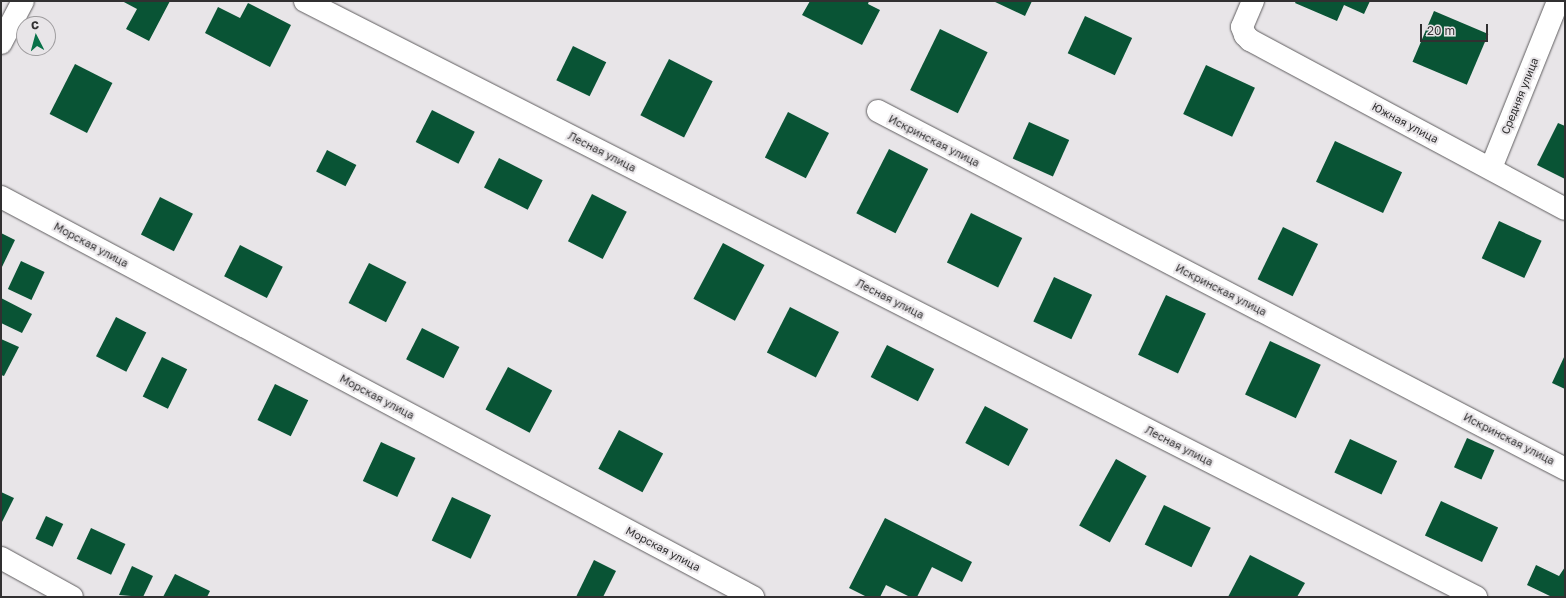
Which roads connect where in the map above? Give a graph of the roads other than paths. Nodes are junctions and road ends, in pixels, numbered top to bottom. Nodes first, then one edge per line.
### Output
1 (23, 1) edge
2 (305, 1) edge
3 (1252, 1) edge
4 (1558, 1) edge
5 (1, 43) edge
6 (878, 112) dead end
7 (1490, 168) junction
8 (1, 197) edge
9 (1565, 209) edge
10 (1565, 469) edge
11 (1, 558) edge
12 (72, 597) edge
13 (753, 597) edge
14 (1476, 597) edge

1 - 5 street
2 - 14 street, Лесная улица
3 - 7 street, Южная улица
4 - 7 street, Средняя улица
6 - 10 street, Искринская улица
7 - 9 street, Южная улица
8 - 13 street, Морская улица
11 - 12 street

